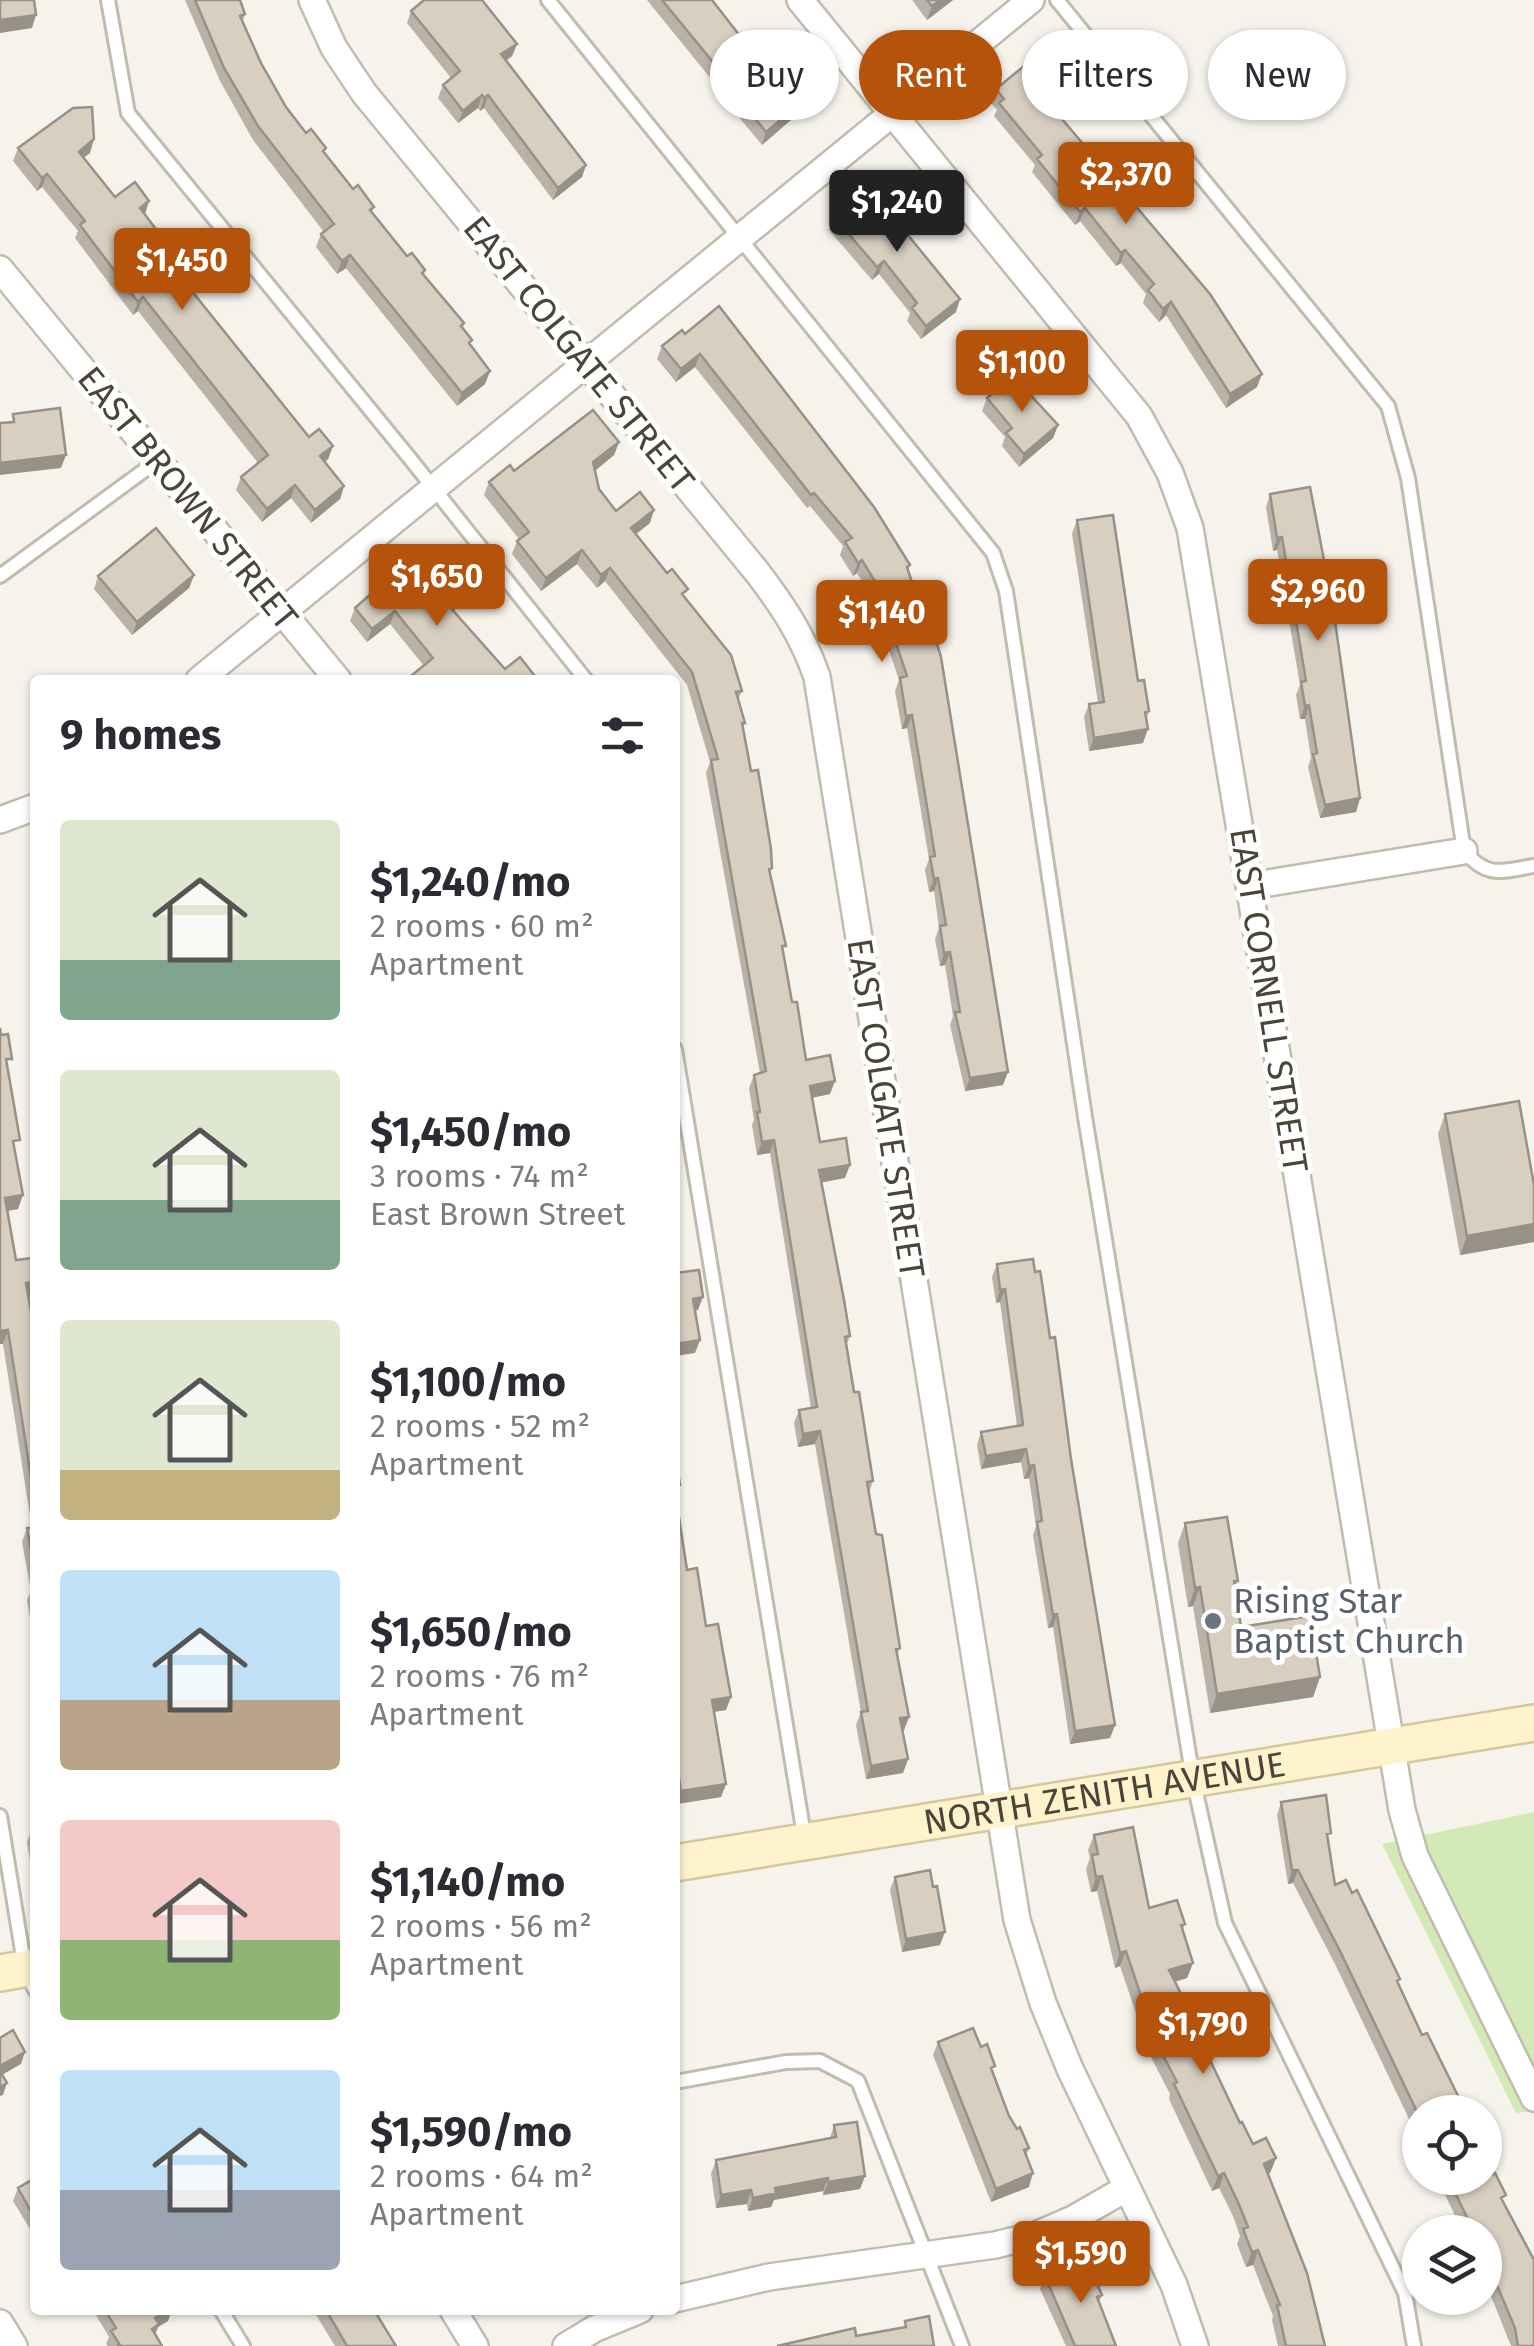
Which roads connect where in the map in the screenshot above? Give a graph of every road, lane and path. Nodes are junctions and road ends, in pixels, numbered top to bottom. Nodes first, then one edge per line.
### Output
1 (108, 0) edge
2 (312, 0) edge
3 (548, 0) edge
4 (800, 0) edge
5 (1031, 0) edge
6 (1058, 0) edge
7 (994, 30) edge
8 (859, 72) edge
9 (883, 120) edge
10 (898, 120) edge
11 (741, 237) junction
12 (0, 269) edge
13 (586, 364) junction
14 (158, 460) junction
15 (434, 488) junction
16 (0, 576) edge
17 (282, 612) junction
18 (205, 675) edge
19 (334, 675) edge
20 (582, 675) edge
21 (30, 809) edge
22 (0, 820) edge
23 (1464, 851) junction
24 (1534, 866) edge
25 (1250, 886) junction
26 (680, 1079) edge
27 (1534, 1724) edge
28 (1392, 1746) junction
29 (1193, 1778) junction
30 (1000, 1810) junction
31 (0, 1816) edge
32 (806, 1842) junction
33 (680, 1862) edge
34 (24, 1974) edge
35 (680, 2081) edge
36 (1534, 2098) edge
37 (1128, 2188) junction
38 (927, 2255) junction
39 (680, 2298) edge
40 (224, 2315) edge
41 (457, 2315) edge
42 (627, 2315) edge
43 (0, 2323) edge
44 (14, 2346) edge
45 (243, 2346) edge
46 (476, 2346) edge
47 (566, 2346) edge
48 (962, 2346) edge
49 (1196, 2346) edge
50 (1414, 2346) edge

1 - 15 lane
2 - 13 street, EAST COLGATE STREET
3 - 11 lane
4 - 8 street, EAST CORNELL STREET
5 - 7 street
6 - 23 lane
9 - 11 street
10 - 25 street, EAST CORNELL STREET
11 - 13 street
11 - 29 lane
12 - 14 street, EAST BROWN STREET
13 - 15 street
13 - 30 street, EAST COLGATE STREET
14 - 16 lane
14 - 17 street, EAST BROWN STREET
15 - 17 street
15 - 20 lane
17 - 18 street
17 - 19 street, EAST BROWN STREET
21 - 22 street
23 - 24 lane
23 - 25 street
25 - 28 street, EAST CORNELL STREET
26 - 32 lane
27 - 28 street, NORTH ZENITH AVENUE
28 - 29 street, NORTH ZENITH AVENUE
28 - 36 street, EAST CORNELL STREET
29 - 30 street, NORTH ZENITH AVENUE
29 - 50 lane
30 - 32 street, NORTH ZENITH AVENUE
30 - 37 street, EAST COLGATE STREET
31 - 34 lane
32 - 33 street, NORTH ZENITH AVENUE
35 - 38 lane
37 - 38 street
37 - 49 street, EAST COLGATE STREET
38 - 39 street
38 - 48 lane
40 - 45 lane
41 - 46 street
42 - 47 street
43 - 44 street

